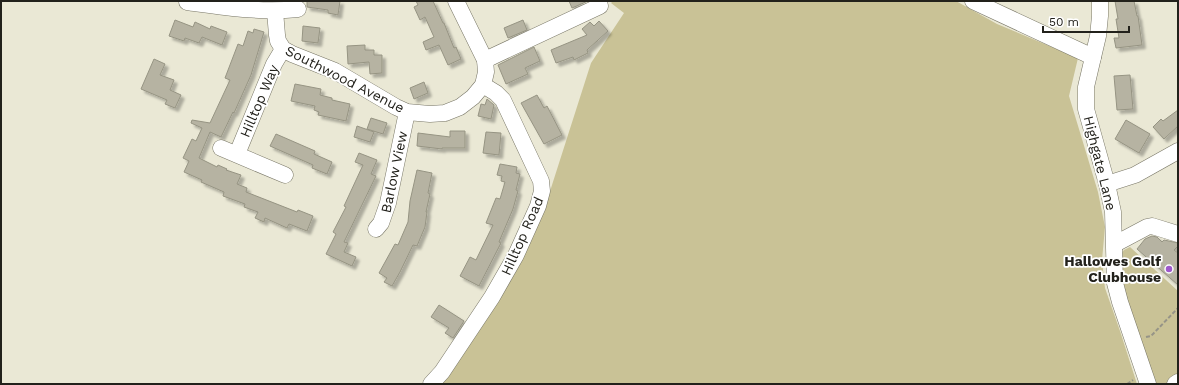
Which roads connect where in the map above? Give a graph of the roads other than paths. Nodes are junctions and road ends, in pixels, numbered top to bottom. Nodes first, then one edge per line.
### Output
1 (456, 1) edge
2 (973, 1) edge
3 (1100, 1) edge
4 (187, 2) edge
5 (600, 6) dead end
6 (298, 9) dead end
7 (275, 11) junction
8 (283, 49) junction
9 (1093, 57) junction
10 (485, 60) junction
11 (483, 84) junction
12 (407, 112) junction
13 (221, 148) dead end
14 (1178, 151) edge
15 (237, 154) junction
16 (285, 175) dead end
17 (1107, 184) junction
18 (376, 229) dead end
19 (1178, 234) edge
20 (1115, 244) junction
21 (1178, 382) edge
22 (431, 384) edge
23 (1148, 384) edge
24 (1175, 384) edge

1 - 10 street
2 - 9 street
3 - 9 street, Highgate Lane
4 - 7 street
5 - 10 street
6 - 7 street
7 - 8 street, Southwood Avenue
8 - 12 street, Southwood Avenue
8 - 15 street, Hilltop Way
9 - 17 street, Highgate Lane
10 - 11 street
11 - 12 street, Southwood Avenue
11 - 22 street, Hilltop Road
12 - 18 street, Barlow View
13 - 15 street, Hilltop Way
14 - 17 street
15 - 16 street, Hilltop Way
17 - 20 street, Highgate Lane
19 - 20 street
20 - 23 street, Highgate Lane
21 - 24 street

